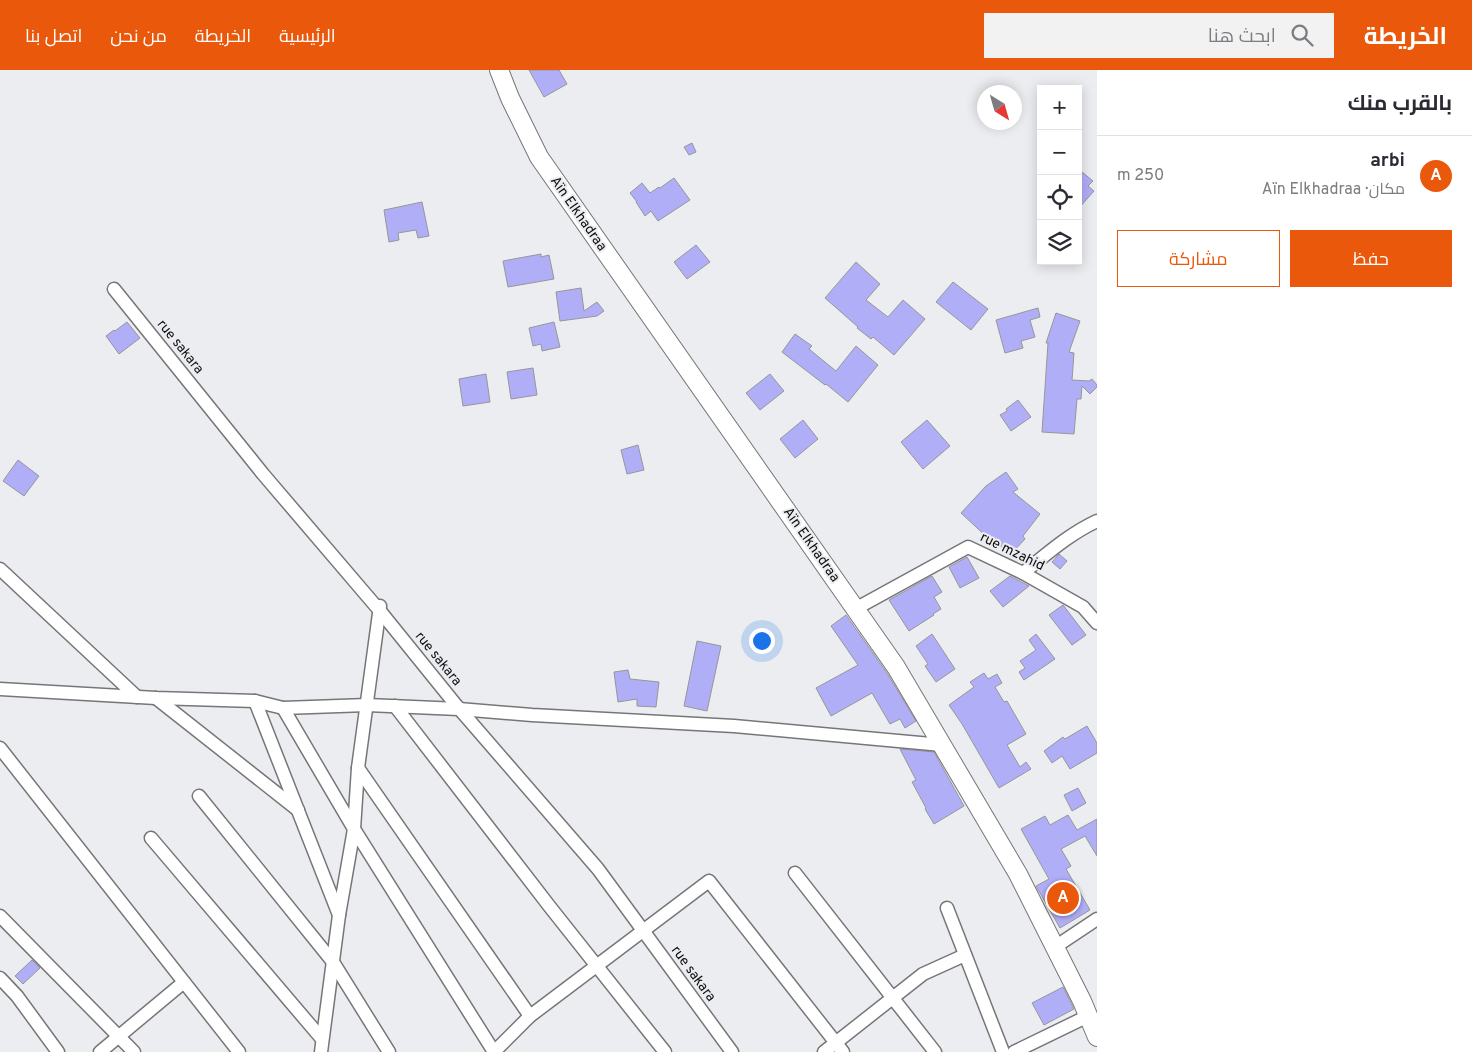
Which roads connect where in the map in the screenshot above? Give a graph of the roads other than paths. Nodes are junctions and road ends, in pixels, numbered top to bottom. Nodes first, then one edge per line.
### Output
1 (499, 70) edge
2 (114, 289) dead end
3 (1097, 521) edge
4 (0, 569) edge
5 (1024, 573) junction
6 (380, 607) junction
7 (855, 609) junction
8 (1097, 623) edge
9 (0, 689) edge
10 (137, 697) junction
11 (156, 698) junction
12 (255, 701) junction
13 (367, 705) junction
14 (395, 706) junction
15 (283, 708) junction
16 (459, 709) junction
17 (942, 745) junction
18 (0, 748) edge
19 (358, 768) junction
20 (199, 796) dead end
21 (298, 810) junction
22 (354, 829) junction
23 (151, 838) dead end
24 (795, 873) dead end
25 (947, 908) dead end
26 (0, 916) edge
27 (339, 916) junction
28 (1097, 919) edge
29 (643, 931) junction
30 (1055, 947) junction
31 (965, 955) junction
32 (332, 962) junction
33 (597, 966) junction
34 (0, 978) edge
35 (184, 982) junction
36 (893, 998) junction
37 (530, 1016) junction
38 (1088, 1016) junction
39 (120, 1036) junction
40 (1097, 1037) edge
41 (322, 1039) junction
42 (840, 1047) edge
43 (58, 1052) edge
44 (100, 1052) edge
45 (134, 1052) edge
46 (239, 1052) edge
47 (320, 1052) edge
48 (389, 1052) edge
49 (494, 1052) edge
50 (665, 1052) edge
51 (732, 1052) edge
52 (824, 1052) edge
53 (935, 1052) edge
54 (1003, 1052) edge
55 (1014, 1052) edge

1 - 7 main road, Aïn Elkhadraa
2 - 6 street, rue sakara
3 - 5 street
4 - 10 street
5 - 7 street, rue mzahid
5 - 8 street, rue mzahid
6 - 13 street
6 - 16 street, rue sakara
7 - 17 main road, Aïn Elkhadraa
9 - 10 street
10 - 11 street
11 - 12 street
11 - 21 street
12 - 15 street
12 - 21 street
13 - 14 street
13 - 15 street
13 - 19 street
14 - 16 street
14 - 33 street
15 - 22 street
16 - 17 street
16 - 29 street, rue sakara
17 - 30 main road, Aïn Elkhadraa
18 - 35 street
19 - 22 street
19 - 37 street
20 - 32 street
21 - 27 street
22 - 27 street
22 - 49 street
23 - 41 street
24 - 36 street
25 - 31 street
26 - 39 street
27 - 32 street
28 - 30 street
29 - 33 street
29 - 42 street
29 - 51 street, rue sakara
30 - 38 main road, Aïn Elkhadraa
31 - 36 street
31 - 54 street
32 - 41 street
32 - 48 street
33 - 37 street
33 - 50 street
34 - 43 street
35 - 39 street
35 - 46 street
36 - 42 street
36 - 53 street
37 - 49 street
38 - 40 main road, Aïn Elkhadraa
38 - 55 street
39 - 44 street
39 - 45 street
41 - 47 street
42 - 52 street

